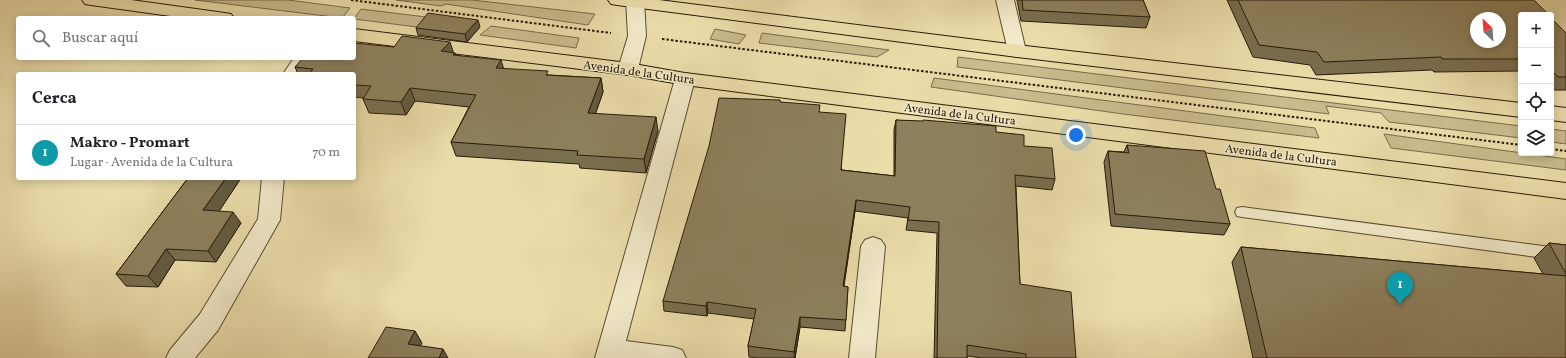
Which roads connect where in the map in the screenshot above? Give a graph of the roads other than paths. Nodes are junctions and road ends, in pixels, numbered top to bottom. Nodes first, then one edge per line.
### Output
1 (91, 0) edge
2 (1005, 0) edge
3 (629, 1) edge
4 (210, 16) edge
5 (356, 35) edge
6 (1017, 51) junction
7 (303, 60) edge
8 (628, 69) junction
9 (294, 72) edge
10 (685, 79) junction
11 (1518, 110) edge
12 (1554, 113) edge
13 (1566, 115) edge
14 (273, 180) edge
15 (1566, 191) edge
16 (1242, 212) dead end
17 (873, 246) dead end
18 (1566, 255) edge
19 (609, 355) edge
20 (179, 358) edge
21 (673, 358) edge
22 (862, 358) edge

1 - 4 highway
2 - 6 street
3 - 6 highway
3 - 8 street
5 - 8 highway, Avenida de la Cultura
6 - 11 highway
7 - 9 street
8 - 10 highway, Avenida de la Cultura
10 - 15 highway, Avenida de la Cultura
10 - 19 street
12 - 13 highway
14 - 20 street
16 - 18 lane
17 - 22 street
19 - 21 street

